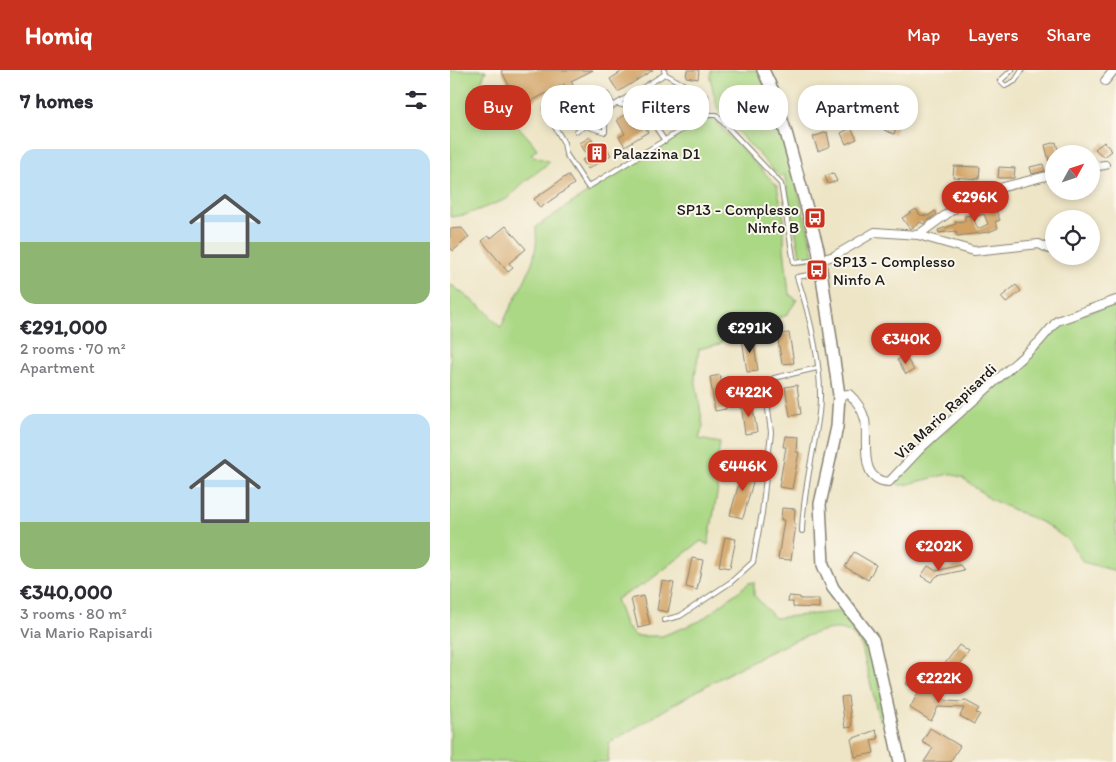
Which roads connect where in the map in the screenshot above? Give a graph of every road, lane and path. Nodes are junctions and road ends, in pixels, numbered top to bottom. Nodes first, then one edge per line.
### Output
1 (763, 70) edge
2 (1012, 70) edge
3 (1022, 70) edge
4 (1114, 70) edge
5 (665, 72) edge
6 (1104, 81) dead end
7 (648, 85) edge
8 (686, 85) edge
9 (623, 101) edge
10 (618, 104) junction
11 (623, 105) edge
12 (613, 106) edge
13 (556, 130) edge
14 (580, 130) edge
15 (658, 130) edge
16 (577, 132) dead end
17 (665, 141) junction
18 (1105, 165) dead end
19 (1100, 166) edge
20 (1045, 176) edge
21 (918, 235) junction
22 (1045, 247) edge
23 (820, 260) junction
24 (822, 273) junction
25 (1116, 300) edge
26 (818, 368) junction
27 (765, 386) junction
28 (732, 390) dead end
29 (839, 395) junction
30 (802, 531) dead end
31 (664, 620) dead end
32 (900, 762) edge

1 - 23 main road
2 - 3 lane
4 - 6 street
5 - 7 lane
5 - 8 lane
9 - 10 lane
10 - 11 lane
10 - 12 lane
13 - 17 lane
14 - 16 lane
15 - 17 lane
17 - 23 lane
18 - 19 street
20 - 21 street
21 - 22 street
21 - 23 street
23 - 24 main road
24 - 26 lane
24 - 29 main road
25 - 29 street, Via Mario Rapisardi
26 - 27 lane
26 - 30 lane
27 - 28 lane
27 - 31 lane
29 - 32 main road

